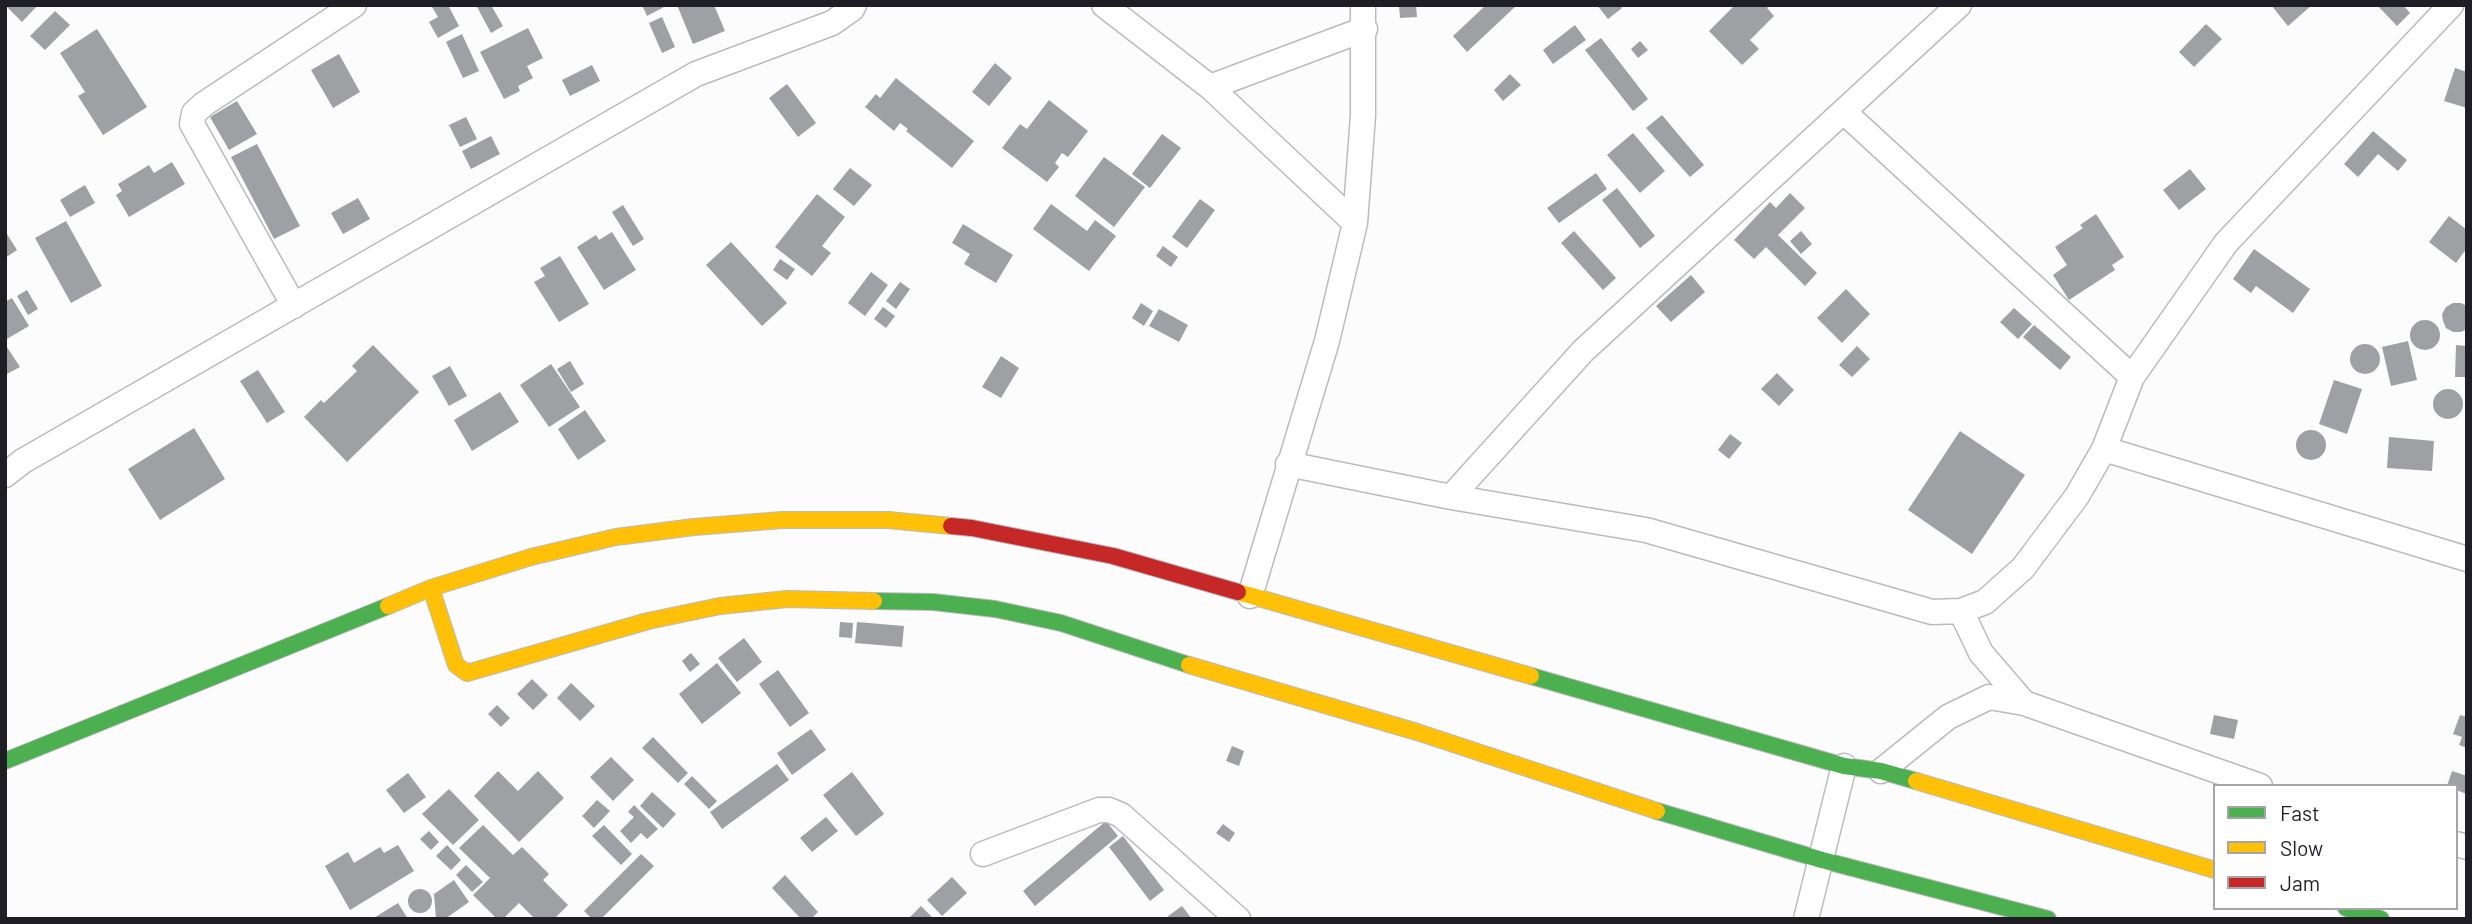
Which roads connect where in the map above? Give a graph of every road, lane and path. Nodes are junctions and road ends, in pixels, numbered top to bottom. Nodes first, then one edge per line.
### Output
1 (854, 5) edge
2 (1104, 5) edge
3 (1959, 5) edge
4 (2451, 5) edge
5 (342, 8) edge
6 (1364, 17) edge
7 (1210, 87) junction
8 (1844, 111) junction
9 (1355, 223) junction
10 (293, 306) junction
11 (2132, 377) junction
12 (2104, 449) junction
13 (1288, 464) junction
14 (5, 475) edge
15 (1451, 497) junction
16 (2467, 559) edge
17 (431, 587) junction
18 (1250, 596) junction
19 (1961, 611) junction
20 (2024, 703) junction
21 (5, 761) edge
22 (1844, 766) junction
23 (1881, 771) junction
24 (2254, 784) edge
25 (983, 854) dead end
26 (1822, 860) junction
27 (2213, 869) edge
28 (2352, 910) edge
29 (1238, 919) edge
30 (1806, 919) edge
31 (2048, 919) edge
32 (2381, 919) edge

1 - 10 street
2 - 7 street
3 - 8 street
4 - 11 street
5 - 10 street
6 - 7 street
6 - 9 street
7 - 9 street
8 - 11 street
8 - 15 street
9 - 13 street
10 - 14 street
11 - 12 street
12 - 16 street
12 - 19 street
13 - 15 street
13 - 18 street
15 - 19 street
17 - 18 main road
17 - 21 main road
17 - 26 main road
18 - 22 main road
19 - 20 street
20 - 23 street
20 - 24 street
22 - 23 main road
22 - 26 street
23 - 27 main road
25 - 29 street
26 - 30 street
26 - 31 main road
28 - 32 main road

